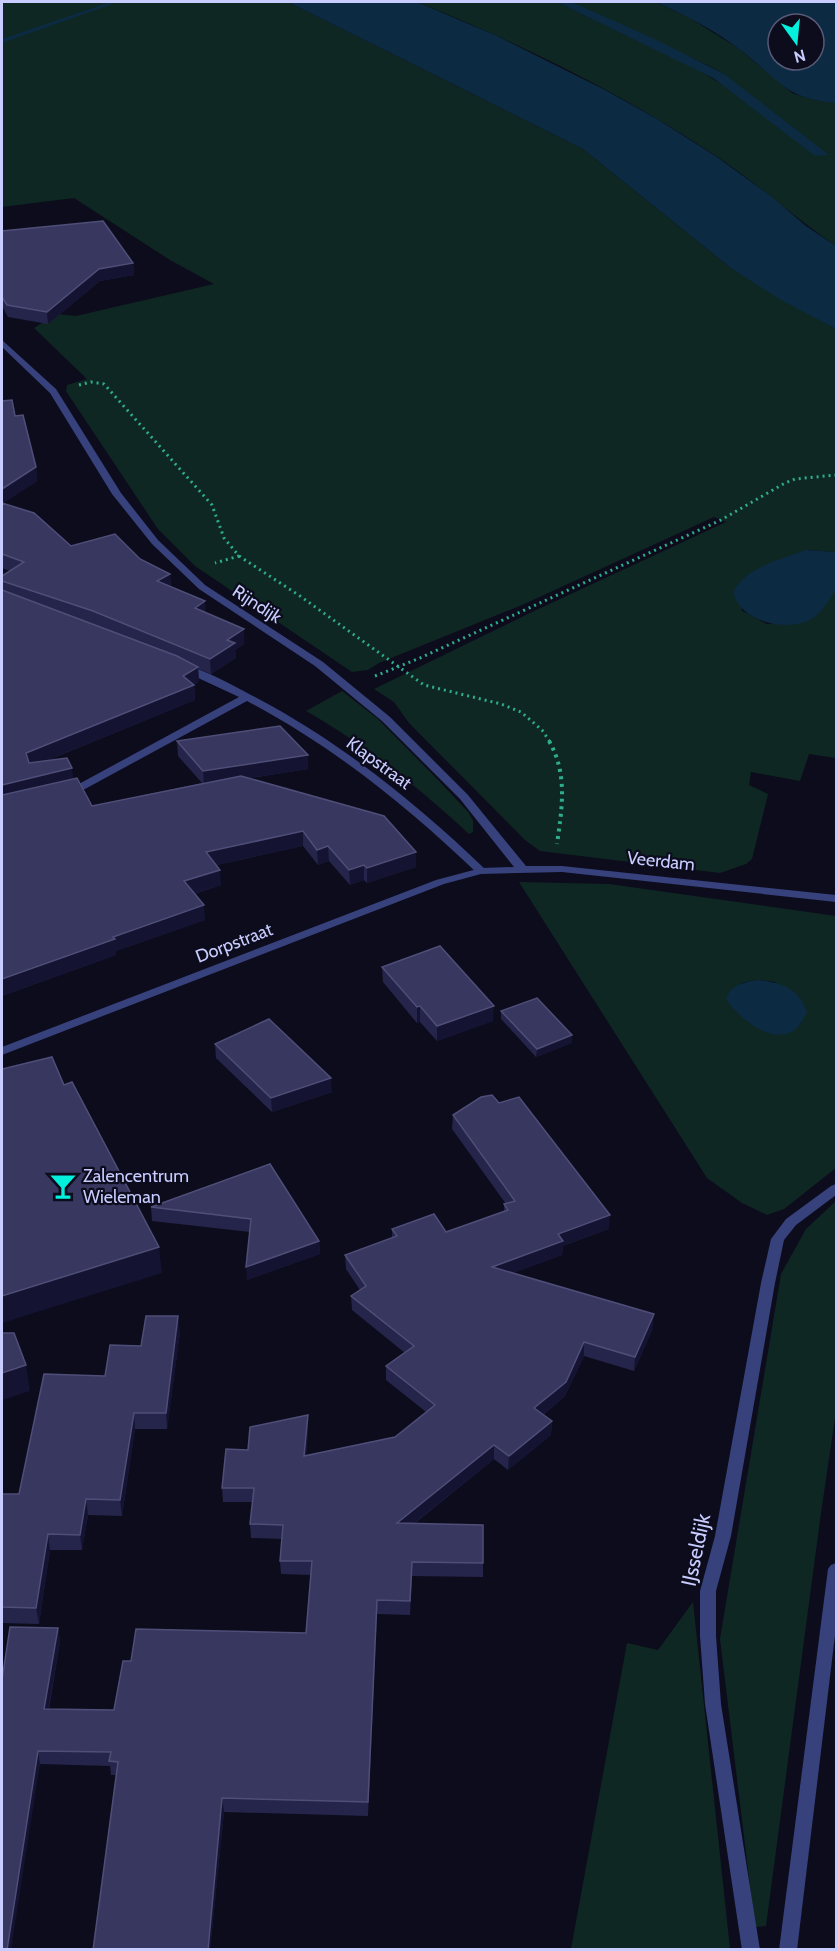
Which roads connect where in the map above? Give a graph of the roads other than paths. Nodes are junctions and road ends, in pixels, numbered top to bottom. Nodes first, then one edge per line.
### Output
1 (2, 343) edge
2 (174, 664) edge
3 (246, 698) junction
4 (58, 792) edge
5 (522, 869) junction
6 (481, 871) junction
7 (837, 899) edge
8 (2, 1051) edge
9 (837, 1189) edge
10 (837, 1569) edge
11 (751, 1950) edge
12 (788, 1950) edge

1 - 5 street, Rijndijk
2 - 3 street, Klapstraat
3 - 4 street
3 - 6 street, Klapstraat
5 - 6 street, Veerdam
5 - 7 street, Veerdam
6 - 8 street, Dorpstraat
9 - 11 street, IJsseldijk
10 - 12 street

